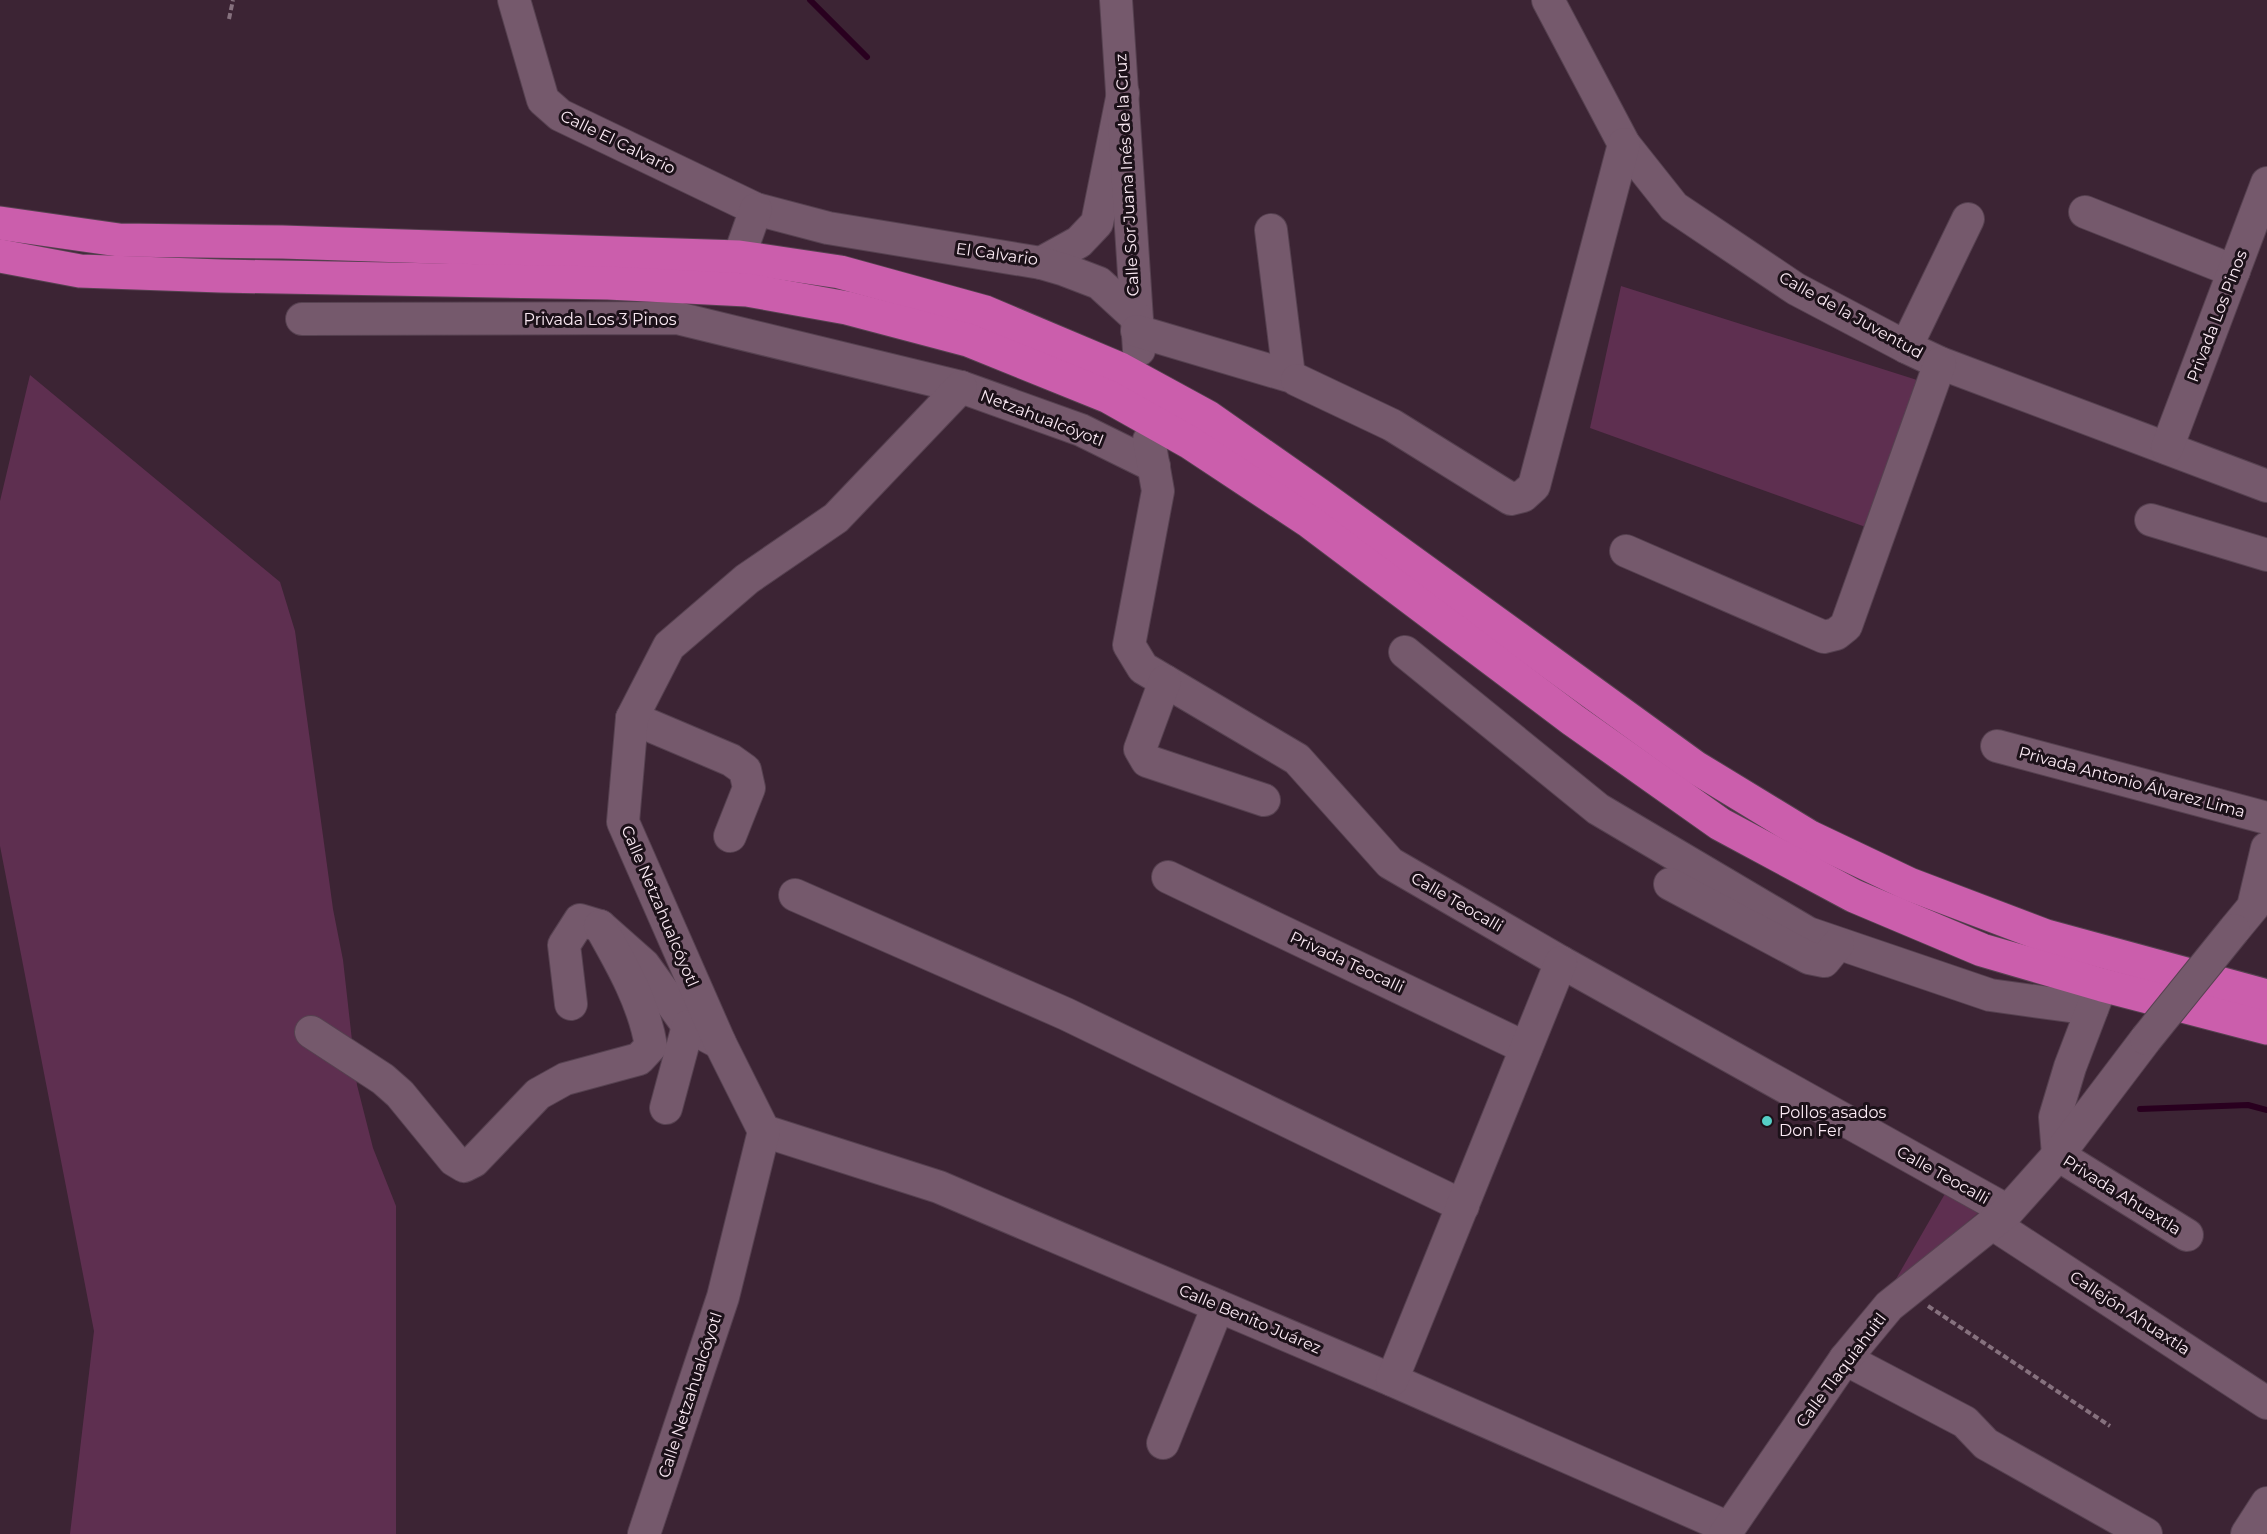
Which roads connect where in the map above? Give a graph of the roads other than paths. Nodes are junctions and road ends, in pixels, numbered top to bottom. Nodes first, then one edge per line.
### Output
1 (514, 0) edge
2 (1116, 0) edge
3 (1548, 0) edge
4 (1123, 93) junction
5 (1624, 144) junction
6 (2267, 183) edge
7 (756, 209) junction
8 (2085, 212) dead end
9 (1968, 219) dead end
10 (0, 223) edge
11 (1271, 230) dead end
12 (0, 256) edge
13 (739, 257) junction
14 (1041, 263) junction
15 (2234, 271) junction
16 (302, 319) dead end
17 (1138, 333) junction
18 (1906, 347) junction
19 (1940, 363) junction
20 (1297, 380) dead end
21 (961, 387) junction
22 (2167, 448) junction
23 (1151, 453) joint
24 (2267, 486) edge
25 (2151, 520) dead end
26 (1626, 551) dead end
27 (2267, 555) edge
28 (1405, 652) dead end
29 (1165, 681) junction
30 (632, 718) junction
31 (1997, 746) dead end
32 (1264, 800) dead end
33 (2267, 818) edge
34 (730, 836) dead end
35 (2267, 848) edge
36 (1168, 877) dead end
37 (1670, 884) dead end
38 (795, 895) dead end
39 (2251, 916) edge
40 (600, 926) junction
41 (1838, 944) junction
42 (1561, 962) junction
43 (2267, 996) edge
44 (2097, 997) junction
45 (571, 1004) dead end
46 (688, 1026) junction
47 (2267, 1028) edge
48 (311, 1032) dead end
49 (720, 1043) junction
50 (1526, 1048) junction
51 (666, 1108) dead end
52 (764, 1131) junction
53 (2058, 1155) junction
54 (1462, 1206) junction
55 (2000, 1217) junction
56 (2187, 1235) dead end
57 (1218, 1306) junction
58 (1845, 1359) junction
59 (1392, 1380) junction
60 (2267, 1403) edge
61 (1163, 1443) dead end
62 (2267, 1503) edge
63 (1727, 1531) edge
64 (644, 1534) edge
65 (2146, 1534) edge
66 (2247, 1534) edge

1 - 7 street, Calle El Calvario
2 - 4 street, Calle Sor Juana Inés de la Cruz
3 - 5 street, Calle de la Juventud
4 - 14 street, El Calvario
4 - 17 street, Calle Sor Juana Inés de la Cruz
5 - 18 street, Calle de la Juventud
5 - 20 street
6 - 15 street, Privada Los Pinos
7 - 13 street
7 - 14 street, El Calvario
8 - 15 street
9 - 18 street
10 - 13 highway
11 - 17 street
12 - 44 highway
13 - 43 highway
14 - 17 street
15 - 22 street, Privada Los Pinos
16 - 21 street, Privada Los 3 Pinos
18 - 19 street, Calle de la Juventud
19 - 22 street, Calle de la Juventud
19 - 26 street
21 - 23 street, Netzahualcóyotl
21 - 30 street, Calle Netzahualcóyotl
22 - 24 street, Calle de la Juventud
23 - 29 street, Calle Teocalli
25 - 27 street
28 - 41 street
29 - 32 street
29 - 42 street, Calle Teocalli
30 - 34 street
30 - 49 street, Calle Netzahualcóyotl
31 - 33 street, Privada Antonio Álvarez Lima
35 - 39 street
36 - 50 street, Privada Teocalli
37 - 41 street
38 - 54 street
39 - 53 street, Calle Tlaquiahuitl, bridge
40 - 45 street
40 - 46 street
40 - 48 street
41 - 44 street
42 - 50 street
42 - 55 street, Calle Teocalli
44 - 47 highway
44 - 53 street
46 - 49 street
46 - 51 street
49 - 52 street, Calle Netzahualcóyotl
50 - 54 street
52 - 57 street, Calle Benito Juárez
52 - 64 street, Calle Netzahualcóyotl
53 - 55 street, Calle Tlaquiahuitl
53 - 56 street, Privada Ahuaxtla
54 - 59 street
55 - 58 street, Calle Tlaquiahuitl
55 - 60 street, Callejón Ahuaxtla
57 - 59 street, Calle Benito Juárez
57 - 61 street
58 - 63 street, Calle Tlaquiahuitl
58 - 65 street
59 - 63 street, Calle Benito Juárez
62 - 66 street

